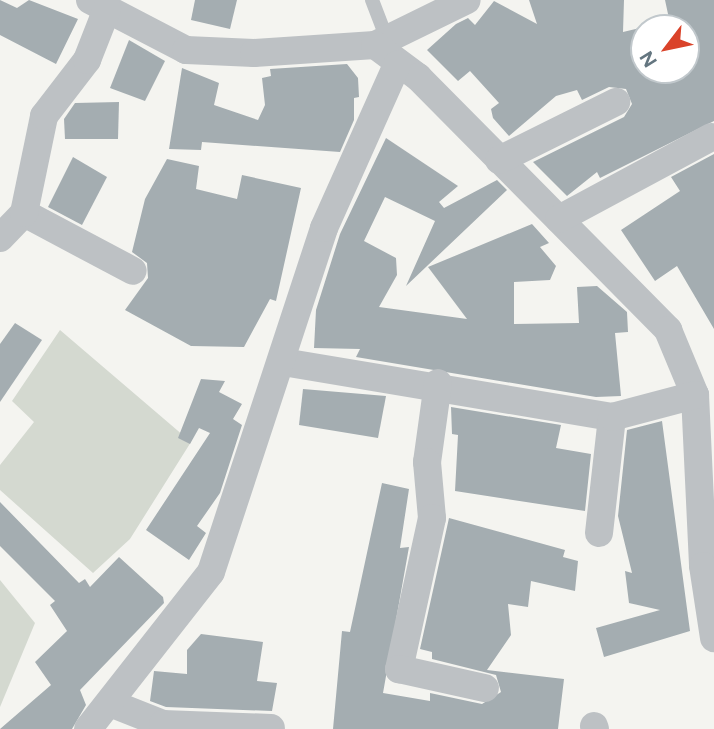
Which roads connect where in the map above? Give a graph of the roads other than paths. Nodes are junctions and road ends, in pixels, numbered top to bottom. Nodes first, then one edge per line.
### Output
1 (372, 0) edge
2 (467, 0) edge
3 (98, 4) edge
4 (386, 50) junction
5 (616, 102) dead end
6 (711, 137) dead end
7 (499, 160) junction
8 (24, 213) junction
9 (559, 219) junction
10 (0, 238) edge
11 (133, 271) dead end
12 (284, 362) junction
13 (438, 383) junction
14 (695, 395) junction
15 (612, 417) junction
16 (598, 533) dead end
17 (714, 638) edge
18 (485, 688) dead end
19 (110, 703) junction
20 (271, 728) edge
21 (88, 729) edge

1 - 4 lane
2 - 4 street
3 - 4 street
3 - 8 street
4 - 7 street
4 - 12 street
5 - 7 street
6 - 9 street
7 - 9 street
8 - 10 street
8 - 11 street
9 - 14 street
12 - 13 street
12 - 19 street
13 - 15 street
13 - 18 street
14 - 15 street
14 - 17 street
15 - 16 street
19 - 20 street
19 - 21 street

